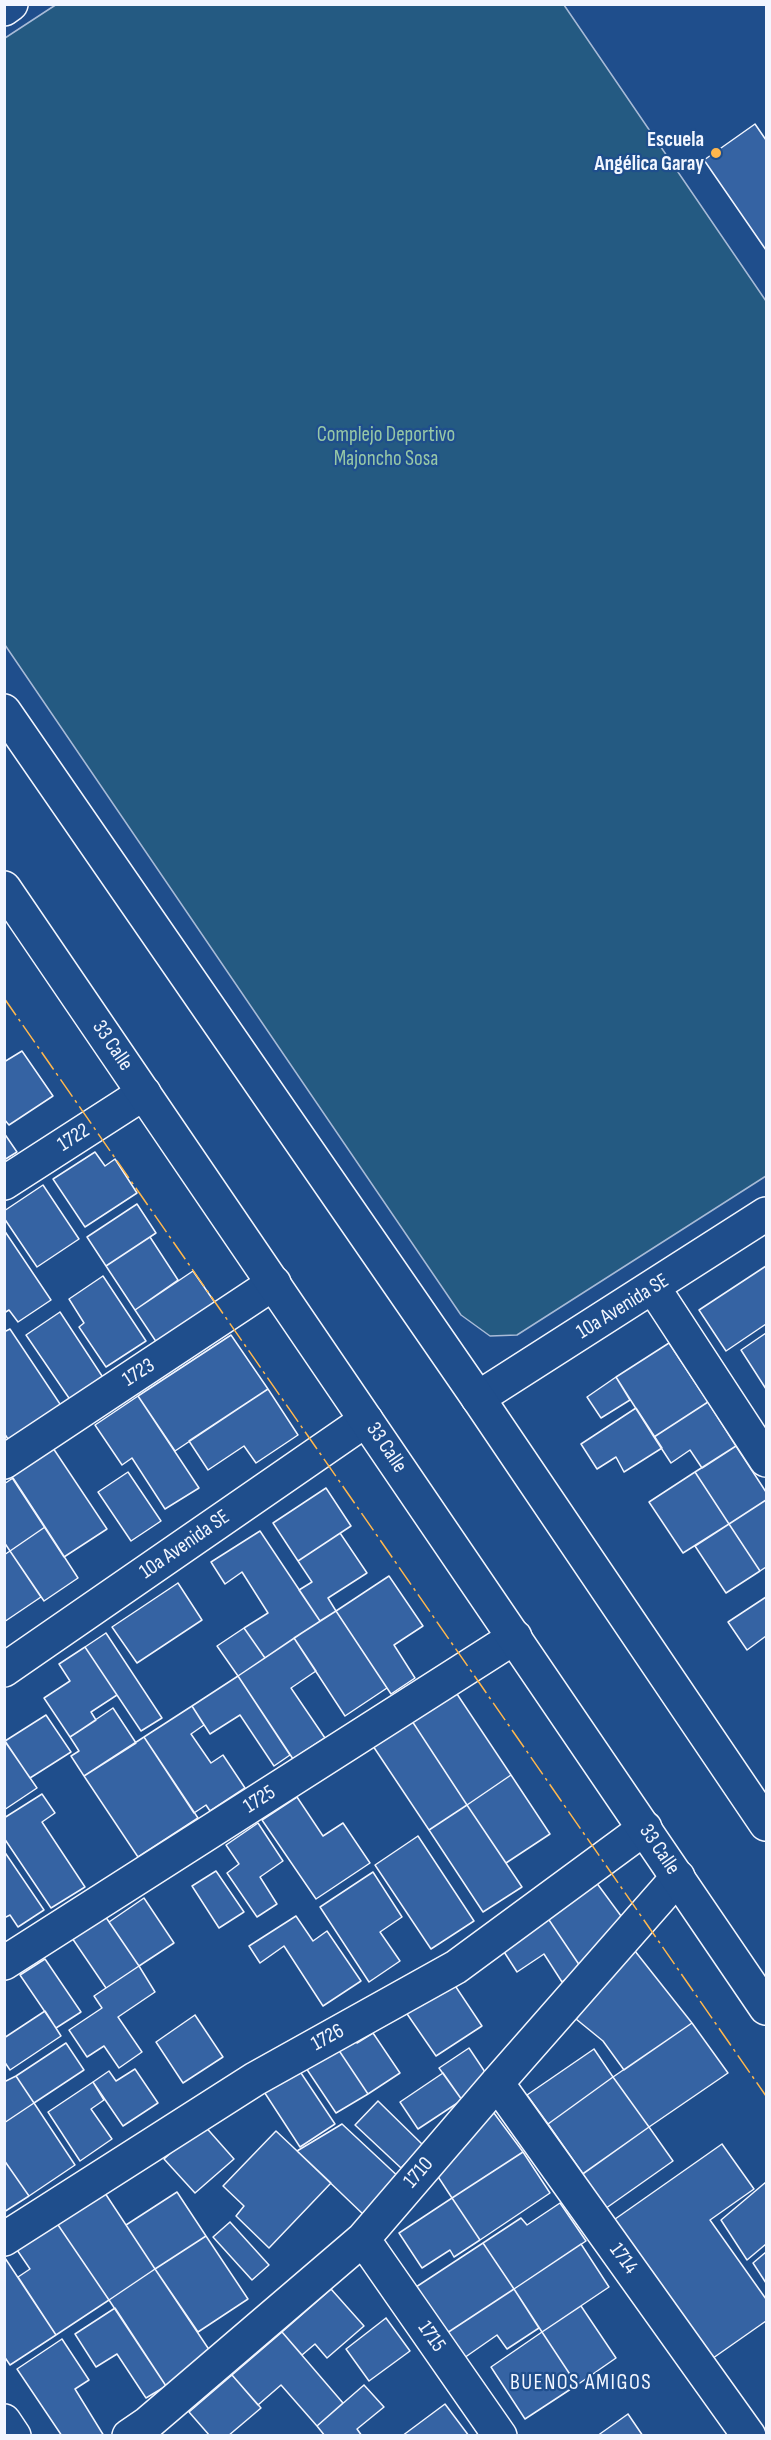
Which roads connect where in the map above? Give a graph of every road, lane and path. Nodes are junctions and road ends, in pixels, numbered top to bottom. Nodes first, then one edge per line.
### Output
1 (11, 4) edge
2 (4, 9) edge
3 (4, 711) edge
4 (6, 894) edge
5 (144, 1093) junction
6 (4, 1183) edge
7 (766, 1214) edge
8 (274, 1283) junction
9 (653, 1287) junction
10 (478, 1398) junction
11 (366, 1420) junction
12 (766, 1460) edge
13 (4, 1462) edge
14 (515, 1638) junction
15 (4, 1670) edge
16 (766, 1824) edge
17 (645, 1828) junction
18 (678, 1878) junction
19 (4, 1963) edge
20 (766, 2008) edge
21 (497, 2083) junction
22 (4, 2239) edge
23 (363, 2239) junction
24 (4, 2421) edge
25 (14, 2436) edge
26 (129, 2436) edge
27 (500, 2436) edge
28 (749, 2436) edge

1 - 2 street
3 - 10 street
4 - 5 street, 33 Calle
5 - 6 street, 1722
5 - 8 street, 33 Calle
7 - 9 street, 10a Avenida SE
8 - 11 street, 33 Calle
8 - 13 street, 1723
9 - 10 street, 10a Avenida SE
9 - 12 street
10 - 16 street
11 - 14 street, 33 Calle
11 - 15 street, 10a Avenida SE
14 - 17 street, 33 Calle
14 - 19 street, 1725
17 - 18 street, 33 Calle
17 - 22 street, 1726
18 - 20 street, 33 Calle
18 - 21 street, 1710
21 - 23 street, 1710
21 - 28 street, 1714
23 - 26 street, 1710
23 - 27 street, 1715
24 - 25 street

